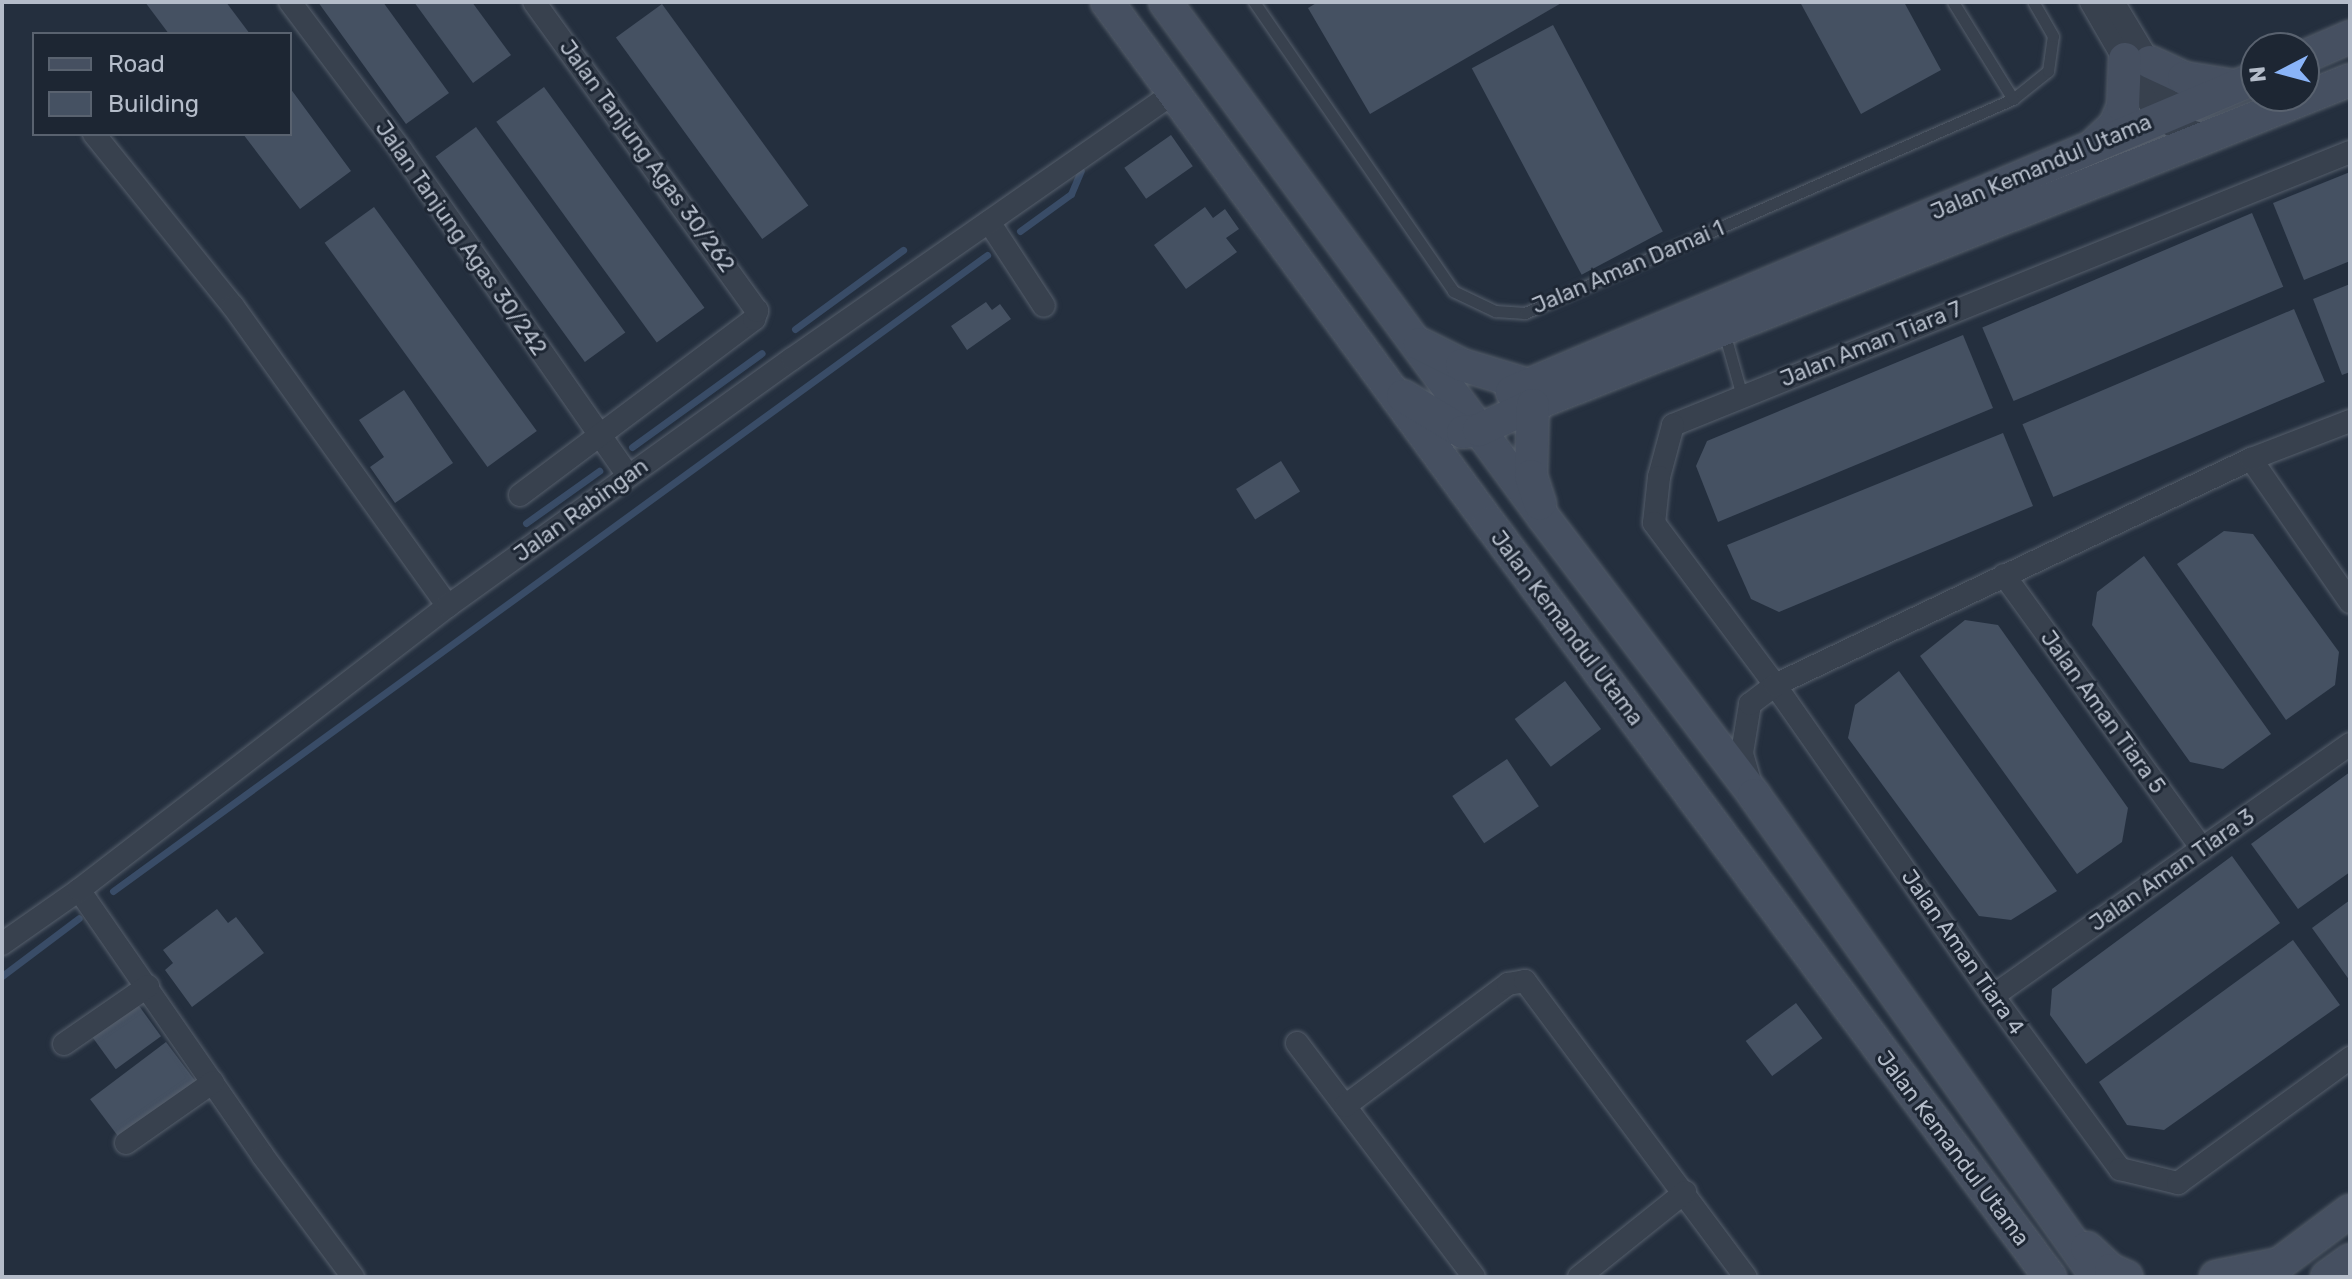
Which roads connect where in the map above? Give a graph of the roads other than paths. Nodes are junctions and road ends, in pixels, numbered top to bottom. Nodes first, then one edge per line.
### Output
1 (290, 2) edge
2 (534, 2) edge
3 (1107, 2) edge
4 (1165, 2) edge
5 (1254, 2) edge
6 (1953, 2) edge
7 (2033, 2) edge
8 (2091, 2) edge
9 (2113, 2) edge
10 (2350, 37) edge
11 (2320, 50) edge
12 (2137, 60) junction
13 (2350, 80) edge
14 (2240, 82) edge
15 (2240, 85) edge
16 (1174, 93) junction
17 (2013, 99) junction
18 (2170, 118) junction
19 (96, 136) edge
20 (2213, 136) junction
21 (2094, 145) junction
22 (2350, 152) edge
23 (2149, 161) junction
24 (989, 222) junction
25 (1044, 306) dead end
26 (1724, 331) junction
27 (1414, 340) junction
28 (1390, 387) junction
29 (1529, 394) junction
30 (1742, 396) junction
31 (2350, 421) edge
32 (1471, 427) junction
33 (600, 436) junction
34 (2251, 459) junction
35 (628, 476) junction
36 (520, 495) dead end
37 (1544, 518) junction
38 (1489, 523) junction
39 (2004, 575) junction
40 (2350, 602) edge
41 (448, 606) junction
42 (1775, 685) junction
43 (2350, 744) edge
44 (1754, 795) junction
45 (2202, 849) junction
46 (79, 890) junction
47 (2, 944) edge
48 (148, 986) junction
49 (1993, 996) junction
50 (1297, 1043) dead end
51 (64, 1044) dead end
52 (2350, 1058) edge
53 (213, 1082) junction
54 (1345, 1106) junction
55 (126, 1143) dead end
56 (1685, 1192) junction
57 (2350, 1211) edge
58 (2055, 1219) junction
59 (2350, 1260) edge
60 (2271, 1270) edge
61 (353, 1277) edge
62 (1474, 1277) edge
63 (1579, 1277) edge
64 (1746, 1277) edge
65 (2050, 1277) edge
66 (2097, 1277) edge
67 (2127, 1277) edge
68 (2216, 1277) edge
69 (2327, 1277) edge

1 - 33 street, Jalan Tanjung Agas 30/242
2 - 33 street, Jalan Tanjung Agas 30/262
3 - 16 street
4 - 27 street, Jalan Kemandul Utama
5 - 17 lane, Jalan Aman Damai 1
6 - 17 lane
7 - 17 lane, Jalan Aman Damai 1
8 - 12 street
9 - 12 street
10 - 11 street
12 - 14 street
12 - 18 street
12 - 21 street
13 - 20 street, Jalan Kemandul Utama
15 - 18 street, Jalan Kemandul Utama
16 - 24 street, Jalan Rabingan
16 - 28 street
18 - 20 street
18 - 21 street, Jalan Kemandul Utama
18 - 23 street
19 - 41 street
20 - 23 street, Jalan Kemandul Utama
21 - 29 street, Jalan Kemandul Utama
22 - 30 street, Jalan Aman Tiara 7
23 - 26 street, Jalan Kemandul Utama
24 - 25 street
24 - 35 street, Jalan Rabingan
26 - 29 street, Jalan Kemandul Utama
26 - 30 lane
27 - 29 street
27 - 32 street, Jalan Kemandul Utama
28 - 32 street
28 - 38 street
29 - 32 street, Jalan Kemandul Utama
29 - 37 street
30 - 42 street, Jalan Aman Tiara 7
31 - 34 street
32 - 37 street, Jalan Kemandul Utama
32 - 38 street, Jalan Kemandul Utama
33 - 35 street, Jalan Tanjung Agas 30/242
33 - 36 street
34 - 39 street
34 - 40 street
35 - 41 street, Jalan Rabingan
37 - 44 street, Jalan Kemandul Utama
38 - 65 street, Jalan Kemandul Utama
39 - 42 street
39 - 45 street, Jalan Aman Tiara 5
41 - 46 street, Jalan Rabingan
42 - 44 street
42 - 49 street, Jalan Aman Tiara 4
43 - 45 street, Jalan Aman Tiara 3
44 - 58 street, Jalan Kemandul Utama
45 - 49 street, Jalan Aman Tiara 3
46 - 47 street, Jalan Rabingan
46 - 48 street
48 - 51 street
48 - 53 street
49 - 52 street, Jalan Aman Tiara 4
50 - 54 street
53 - 55 street
53 - 61 street
54 - 56 street
54 - 62 street
56 - 63 street
56 - 64 street
57 - 60 street
58 - 66 street, Jalan Kemandul Utama
58 - 67 street
59 - 69 street
60 - 68 street

